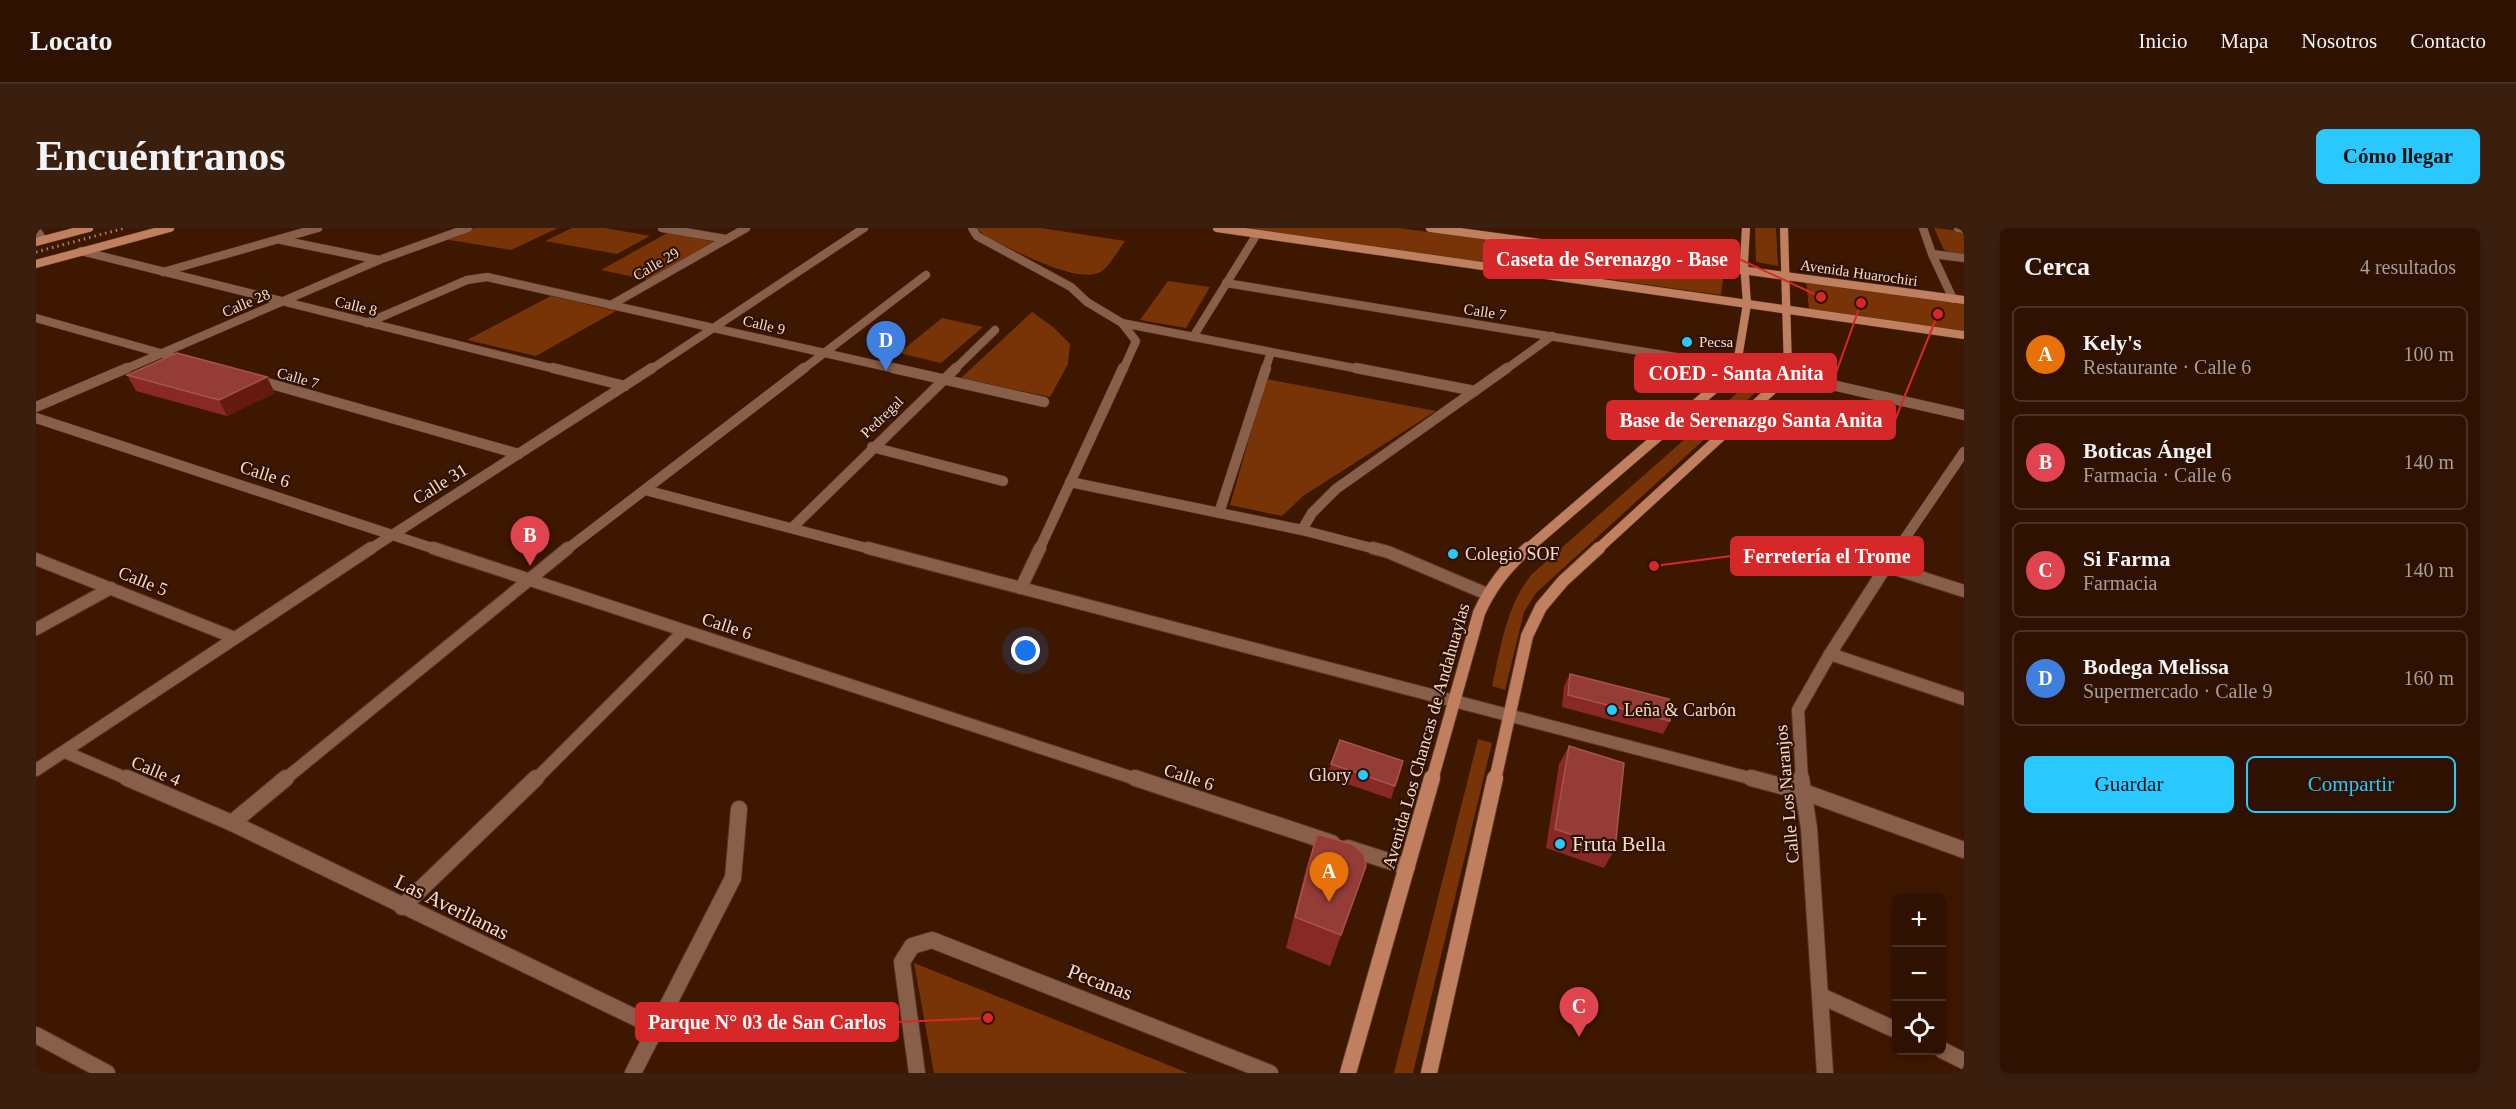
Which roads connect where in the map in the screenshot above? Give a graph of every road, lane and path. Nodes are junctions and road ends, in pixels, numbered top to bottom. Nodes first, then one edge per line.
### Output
1 (89, 228) edge
2 (170, 228) edge
3 (318, 228) edge
4 (468, 228) edge
5 (662, 228) edge
6 (746, 228) edge
7 (864, 228) edge
8 (972, 228) edge
9 (1217, 228) edge
10 (1430, 228) edge
11 (1746, 228) edge
12 (1784, 228) edge
13 (1923, 228) edge
14 (1958, 228) edge
15 (36, 229) edge
16 (1964, 229) edge
17 (1257, 234) junction
18 (279, 239) junction
19 (726, 239) junction
20 (40, 241) edge
21 (81, 251) junction
22 (1932, 254) junction
23 (1964, 258) edge
24 (379, 260) junction
25 (36, 264) edge
26 (1745, 271) junction
27 (162, 273) junction
28 (926, 275) dead end
29 (1787, 276) junction
30 (1226, 283) junction
31 (1953, 299) junction
32 (1964, 300) edge
33 (282, 302) junction
34 (1747, 304) junction
35 (611, 305) junction
36 (1787, 310) junction
37 (36, 318) edge
38 (367, 323) junction
39 (1122, 323) junction
40 (711, 327) junction
41 (994, 330) dead end
42 (1964, 335) edge
43 (1551, 336) junction
44 (1193, 337) junction
45 (825, 352) junction
46 (1271, 352) junction
47 (161, 353) junction
48 (195, 363) edge
49 (1738, 367) junction
50 (1788, 375) junction
51 (242, 376) edge
52 (944, 378) junction
53 (625, 386) junction
54 (1475, 391) junction
55 (1044, 402) dead end
56 (36, 407) edge
57 (1964, 415) edge
58 (36, 418) edge
59 (872, 447) junction
60 (1964, 452) edge
61 (519, 454) junction
62 (1003, 481) dead end
63 (1070, 482) junction
64 (645, 490) junction
65 (1219, 513) junction
66 (792, 528) junction
67 (1302, 530) junction
68 (391, 535) junction
69 (36, 559) edge
70 (1886, 566) junction
71 (528, 579) junction
72 (111, 588) junction
73 (1022, 588) junction
74 (1964, 591) edge
75 (1487, 594) junction
76 (36, 629) edge
77 (684, 630) junction
78 (235, 638) junction
79 (1830, 654) junction
80 (1964, 699) edge
81 (1454, 700) junction
82 (1508, 717) junction
83 (65, 752) junction
84 (36, 770) edge
85 (1804, 792) junction
86 (739, 809) dead end
87 (232, 823) junction
88 (1964, 850) edge
89 (1407, 867) junction
90 (402, 907) junction
91 (1821, 996) junction
92 (655, 1027) junction
93 (1892, 1028) edge
94 (36, 1035) edge
95 (1946, 1052) edge
96 (1964, 1061) edge
97 (107, 1073) edge
98 (633, 1073) edge
99 (917, 1073) edge
100 (1270, 1073) edge
101 (1348, 1073) edge
102 (1429, 1073) edge
103 (1825, 1073) edge

1 - 20 main road
2 - 21 main road
3 - 18 street
4 - 24 street, Calle 28
5 - 19 street
6 - 19 street, Calle 29
7 - 40 street, Calle 31
8 - 39 street
9 - 17 main road
10 - 26 main road, Avenida Huarochiri
11 - 26 main road
12 - 29 main road
13 - 22 street
14 - 16 street
15 - 20 street
17 - 30 street
17 - 34 main road
18 - 24 street
18 - 27 street
19 - 35 street, Calle 29
21 - 25 main road
21 - 27 street, Calle 8
22 - 23 street
22 - 31 street
24 - 33 street, Calle 28
26 - 29 main road, Avenida Huarochiri
26 - 34 main road
27 - 33 street, Calle 8
28 - 45 street
29 - 31 main road, Avenida Huarochiri
29 - 36 main road
30 - 43 street, Calle 7
30 - 44 street
31 - 32 main road, Avenida Huarochiri
33 - 38 street, Calle 8
33 - 47 street, Calle 28
34 - 36 main road
34 - 49 main road
35 - 38 street, Calle 9
35 - 40 street, Calle 9
36 - 42 main road
36 - 50 main road
37 - 47 street
38 - 53 street, Calle 8
39 - 44 street
39 - 63 street
40 - 45 street, Calle 9
40 - 53 street, Calle 31
41 - 52 street, Pedregal
43 - 49 street, Calle 7
43 - 54 street
44 - 46 street
45 - 52 street, Calle 9
45 - 64 street
46 - 54 street
46 - 65 street
47 - 48 street
47 - 56 street, Calle 28
49 - 50 street, Calle 7
49 - 75 main road, Avenida Los Chancas de Andahuaylas
50 - 57 street, Calle 7
50 - 82 main road
51 - 61 street, Calle 7
52 - 55 street, Calle 9
52 - 59 street, Pedregal
53 - 61 street, Calle 31
54 - 67 street
58 - 68 street, Calle 6
59 - 62 street
59 - 66 street, Pedregal
60 - 70 street, Calle Los Naranjos
61 - 68 street, Calle 31
63 - 65 street
63 - 73 street
64 - 66 street
64 - 71 street
65 - 67 street
66 - 73 street
67 - 75 street
68 - 71 street, Calle 6
68 - 78 street, Calle 31
69 - 72 street, Calle 5
70 - 74 street
70 - 79 street, Calle Los Naranjos
71 - 77 street, Calle 6
71 - 87 street
72 - 76 street
72 - 78 street, Calle 5
73 - 81 street
75 - 81 main road, Avenida Los Chancas de Andahuaylas
77 - 89 street, Calle 6
77 - 90 street
78 - 83 street, Calle 31
79 - 80 street
79 - 85 street, Calle Los Naranjos
81 - 82 street
81 - 89 main road, Avenida Los Chancas de Andahuaylas
82 - 85 street
82 - 102 main road
83 - 84 street, Calle 31
83 - 87 street, Calle 4
85 - 88 street
85 - 91 street, Calle Los Naranjos
86 - 92 street
87 - 90 street, Las Averllanas
89 - 101 main road, Avenida Los Chancas de Andahuaylas
90 - 92 street, Las Averllanas
91 - 93 street
91 - 103 street, Calle Los Naranjos
92 - 98 street
94 - 97 street
95 - 96 street
99 - 100 street, Pecanas

